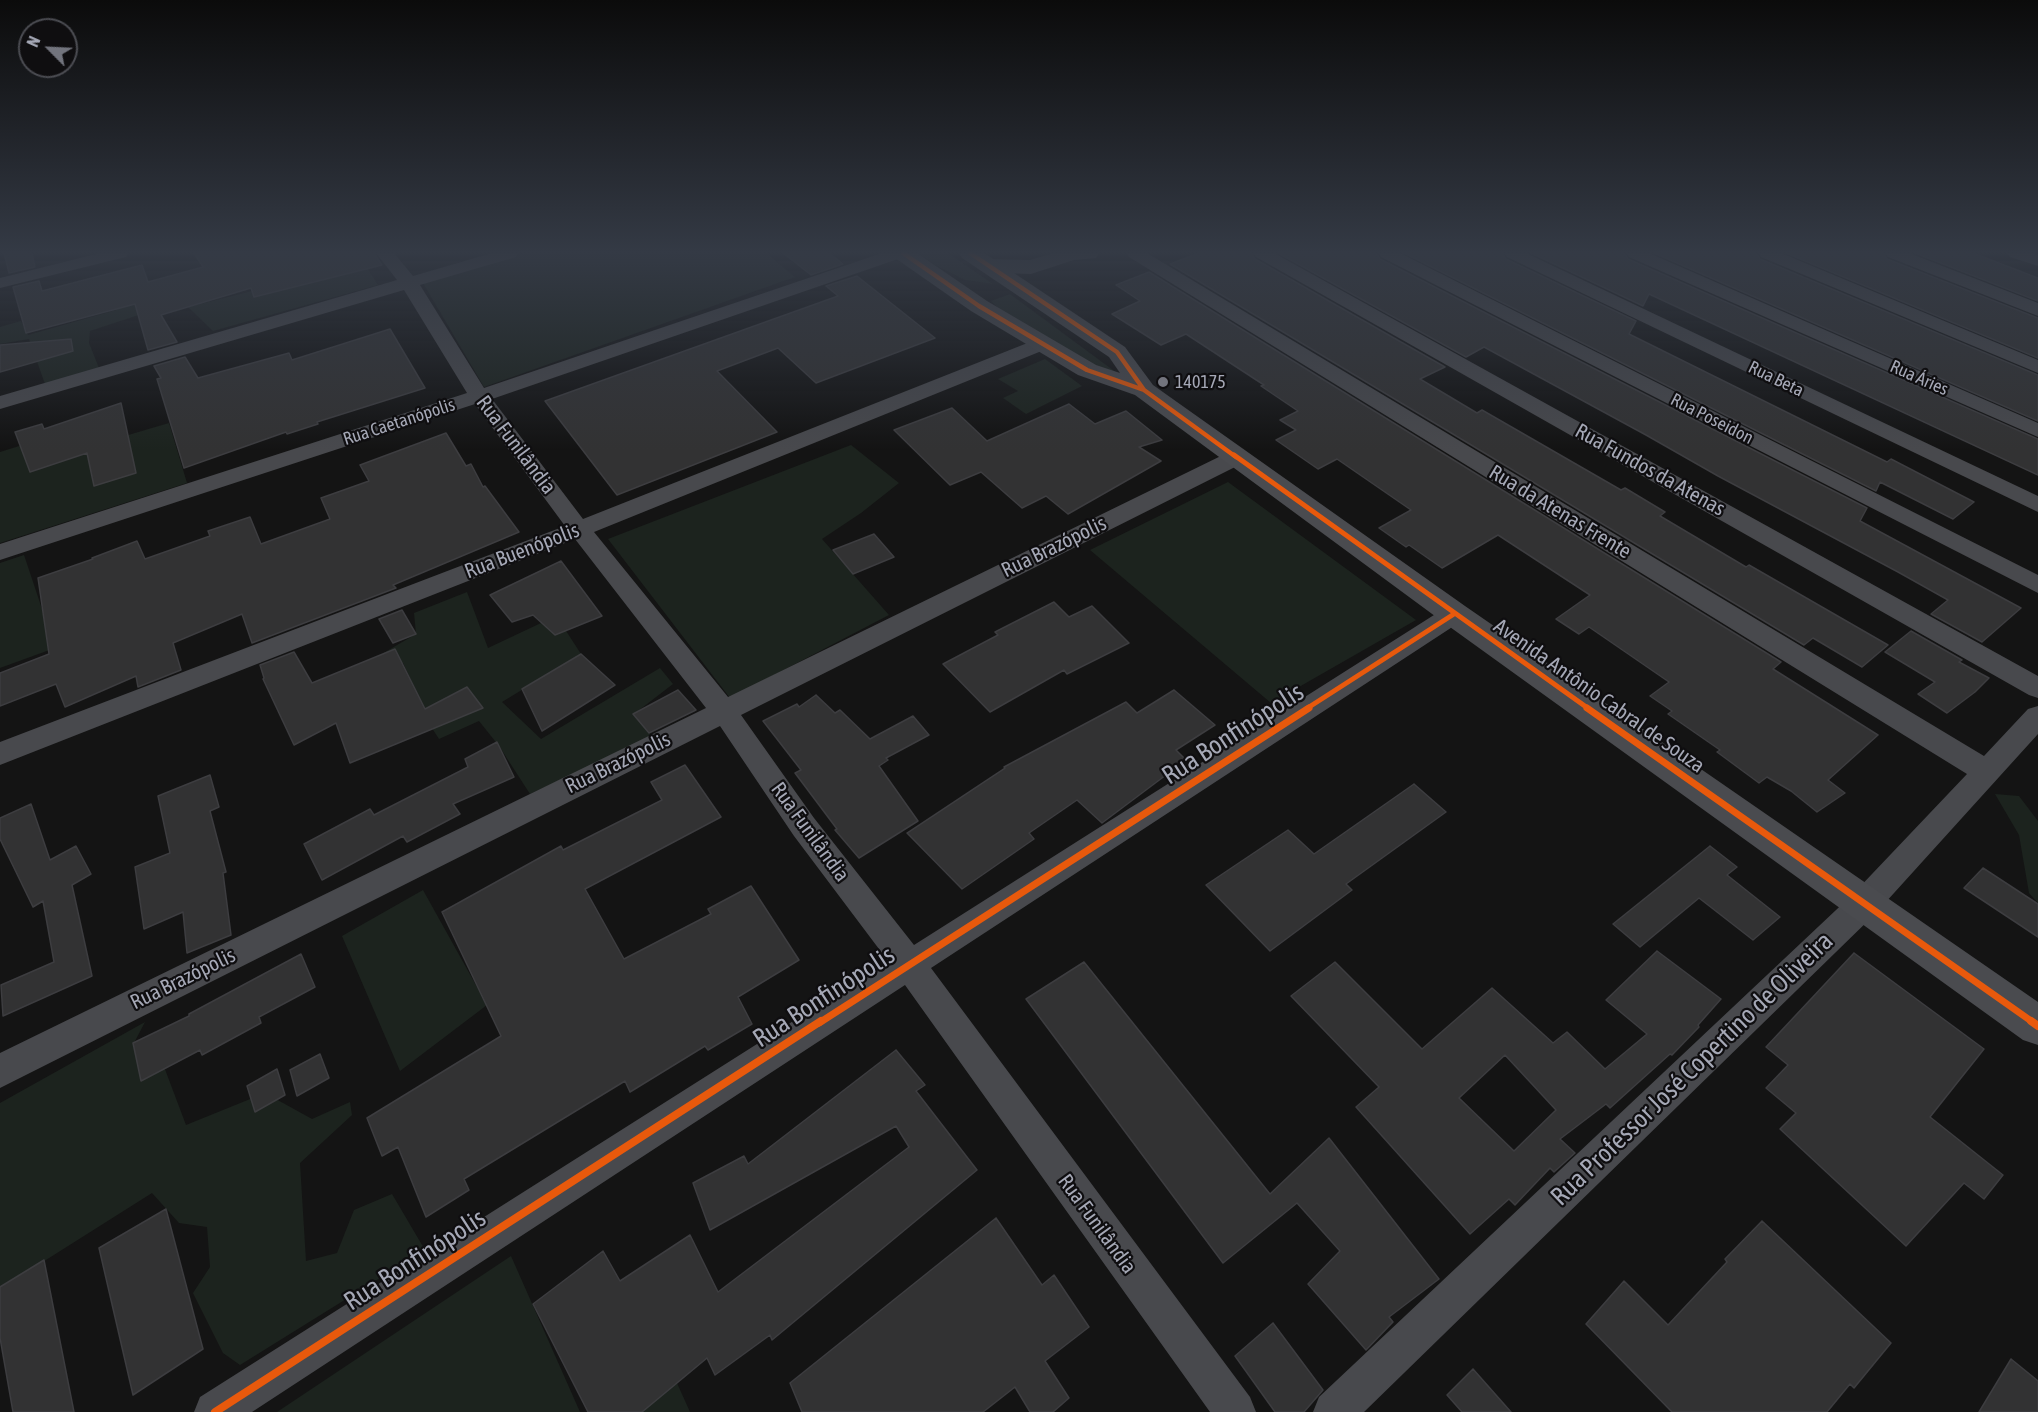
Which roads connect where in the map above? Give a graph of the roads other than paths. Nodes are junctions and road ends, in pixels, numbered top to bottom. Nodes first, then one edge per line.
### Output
1 (287, 319) edge
2 (431, 319) edge
3 (705, 319) edge
4 (1000, 319) edge
5 (1068, 319) edge
6 (1243, 319) edge
7 (1380, 319) edge
8 (1516, 319) edge
9 (1650, 319) edge
10 (1784, 319) edge
11 (1925, 319) edge
12 (1042, 344) junction
13 (2038, 366) edge
14 (1144, 390) junction
15 (479, 396) junction
16 (0, 403) edge
17 (2038, 431) edge
18 (1237, 456) junction
19 (2038, 505) edge
20 (579, 529) junction
21 (0, 552) edge
22 (2038, 585) edge
23 (1454, 614) junction
24 (2038, 688) edge
25 (723, 711) junction
26 (2038, 716) edge
27 (0, 754) edge
28 (1985, 771) junction
29 (1864, 904) junction
30 (910, 965) junction
31 (2038, 1026) edge
32 (0, 1071) edge
33 (215, 1412) edge
34 (1235, 1412) edge
35 (1334, 1412) edge

1 - 16 street
2 - 15 street, Rua Funilândia
3 - 15 street, Rua Caetanópolis
4 - 12 main road, Avenida Antônio Cabral de Souza
5 - 14 main road, Avenida Antônio Cabral de Souza
6 - 28 street, Rua da Atenas Frente
7 - 24 street, Rua Fundos da Atenas
8 - 22 street, Rua Poseidon
9 - 19 street, Rua Beta
10 - 17 street, Rua Áries
11 - 13 street
12 - 14 main road, Avenida Antônio Cabral de Souza
12 - 20 street, Rua Buenópolis
14 - 18 main road, Avenida Antônio Cabral de Souza
15 - 20 street, Rua Funilândia
15 - 21 street, Rua Caetanópolis
18 - 23 main road, Avenida Antônio Cabral de Souza
18 - 25 street, Rua Brazópolis
20 - 25 street, Rua Funilândia
20 - 27 street, Rua Buenópolis
23 - 29 main road, Avenida Antônio Cabral de Souza
23 - 30 street, Rua Bonfinópolis
25 - 30 street, Rua Funilândia
25 - 32 street, Rua Brazópolis
26 - 28 street, Rua Professor José Copertino de Oliveira
28 - 29 street, Rua Professor José Copertino de Oliveira
29 - 31 main road, Avenida Antônio Cabral de Souza
29 - 35 street, Rua Professor José Copertino de Oliveira
30 - 33 street, Rua Bonfinópolis
30 - 34 street, Rua Funilândia

